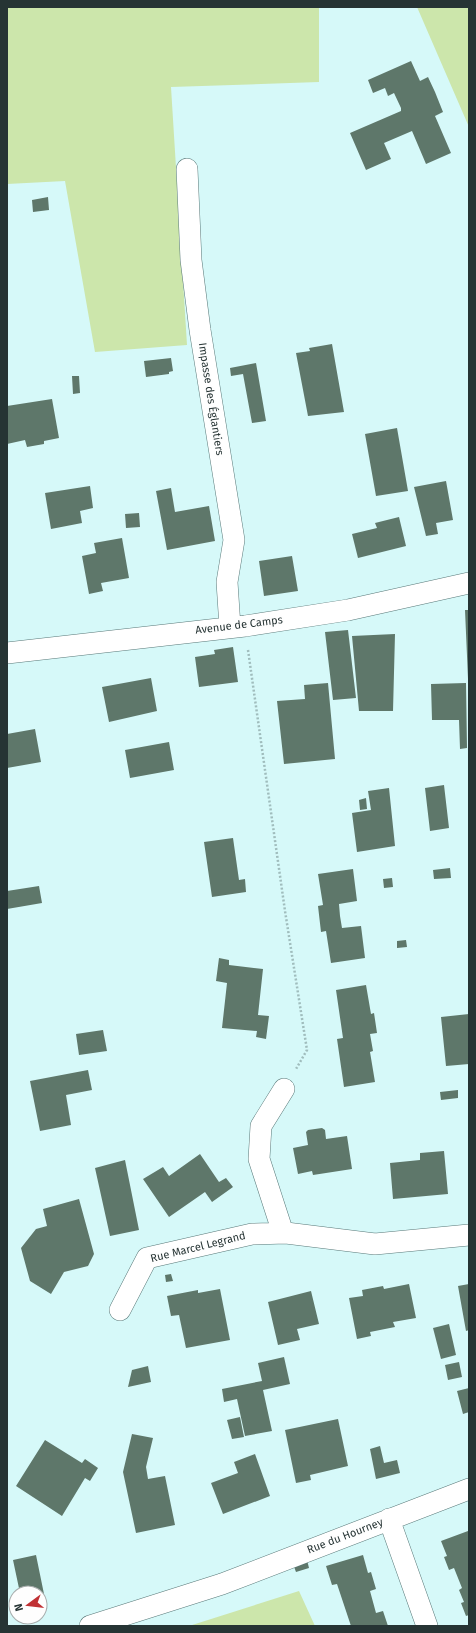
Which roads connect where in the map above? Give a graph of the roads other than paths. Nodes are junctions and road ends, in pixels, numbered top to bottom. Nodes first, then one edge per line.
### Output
1 (187, 170) dead end
2 (469, 583) edge
3 (238, 626) junction
4 (7, 653) edge
5 (284, 1089) road end
6 (283, 1233) junction
7 (469, 1235) edge
8 (120, 1310) dead end
9 (469, 1489) edge
10 (389, 1519) junction
11 (90, 1626) edge
12 (427, 1626) edge

1 - 3 street, Impasse des Églantiers
2 - 3 street, Avenue de Camps
3 - 4 street, Avenue de Camps
5 - 6 street
6 - 7 street, Rue Marcel Legrand
6 - 8 street, Rue Marcel Legrand
9 - 10 street, Rue du Hourney
10 - 11 street, Rue du Hourney
10 - 12 street

